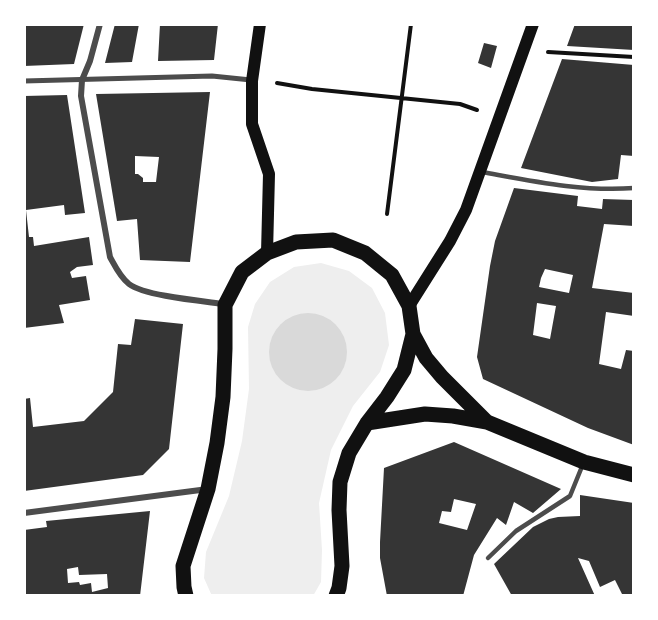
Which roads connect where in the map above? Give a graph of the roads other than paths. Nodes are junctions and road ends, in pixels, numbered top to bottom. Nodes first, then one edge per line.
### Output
1 (100, 24) edge
2 (260, 24) edge
3 (533, 24) edge
4 (82, 80) junction
5 (24, 81) edge
6 (252, 81) junction
7 (480, 171) junction
8 (634, 188) edge
9 (267, 253) junction
10 (225, 304) junction
11 (409, 306) junction
12 (413, 334) junction
13 (487, 422) junction
14 (367, 423) junction
15 (584, 462) junction
16 (634, 475) edge
17 (208, 489) junction
18 (24, 513) edge
19 (488, 558) dead end
20 (186, 596) edge
21 (336, 596) edge

1 - 4 street
2 - 6 main road
3 - 7 main road
4 - 5 street
4 - 6 street
4 - 10 street
6 - 9 main road
7 - 8 lane
7 - 11 main road
9 - 10 main road
9 - 11 main road
10 - 17 main road
11 - 12 main road
12 - 13 main road
12 - 14 main road
13 - 14 main road
13 - 15 main road
14 - 21 main road
15 - 16 main road
15 - 19 lane
17 - 18 street
17 - 20 main road

